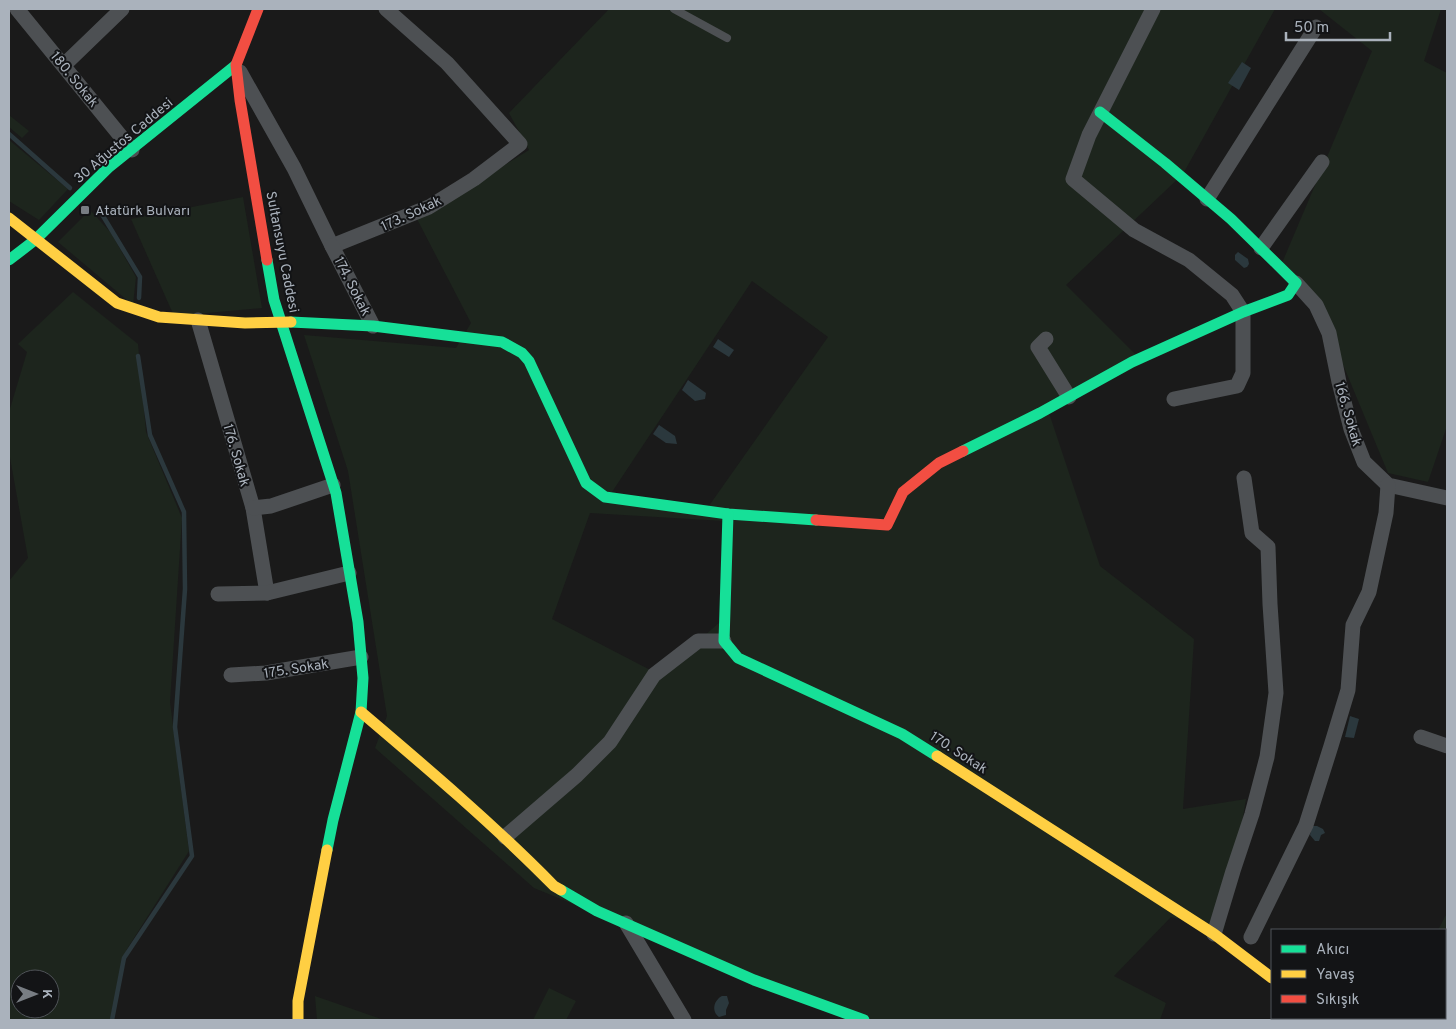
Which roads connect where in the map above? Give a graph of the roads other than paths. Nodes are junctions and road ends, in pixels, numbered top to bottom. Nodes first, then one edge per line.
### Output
1 (17, 9) edge
2 (122, 9) edge
3 (258, 9) edge
4 (386, 9) edge
5 (674, 9) edge
6 (1153, 9) edge
7 (1316, 27) dead end
8 (726, 38) dead end
9 (64, 65) junction
10 (236, 65) junction
11 (1100, 112) junction
12 (132, 150) junction
13 (1322, 162) dead end
14 (1207, 199) junction
15 (9, 218) edge
16 (35, 240) junction
17 (332, 246) junction
18 (1261, 248) junction
19 (9, 260) edge
20 (1296, 283) junction
21 (1243, 312) junction
22 (198, 320) junction
23 (281, 322) junction
24 (373, 326) junction
25 (1046, 339) dead end
26 (1069, 397) junction
27 (1174, 399) dead end
28 (1244, 478) dead end
29 (333, 485) junction
30 (1388, 485) junction
31 (1447, 498) edge
32 (253, 508) junction
33 (728, 514) junction
34 (350, 573) junction
35 (267, 593) junction
36 (218, 594) dead end
37 (724, 641) junction
38 (361, 656) junction
39 (231, 674) dead end
40 (361, 712) junction
41 (1422, 737) dead end
42 (1447, 746) edge
43 (504, 837) junction
44 (626, 923) junction
45 (1214, 934) junction
46 (1251, 937) dead end
47 (1271, 977) edge
48 (298, 1020) edge
49 (684, 1020) edge
50 (864, 1020) edge

1 - 9 street, 180. Sokak
2 - 9 street
3 - 10 street, Sultansuyu Caddesi
4 - 17 street, 173. Sokak
5 - 8 lane
6 - 11 street
7 - 14 street
9 - 12 street, 180. Sokak
10 - 12 street, 30 Ağustos Caddesi
10 - 17 street
10 - 23 street, Sultansuyu Caddesi
11 - 14 street
11 - 21 street
12 - 16 street, 30 Ağustos Caddesi
13 - 18 street
14 - 18 street
15 - 16 street, Sultansuyu Caddesi
16 - 19 street, 30 Ağustos Caddesi
16 - 22 street, Sultansuyu Caddesi
17 - 24 street, 174. Sokak
18 - 20 street
20 - 21 street
20 - 30 street, 166. Sokak
21 - 26 street
21 - 27 street
22 - 23 street, Sultansuyu Caddesi
22 - 32 street, 176. Sokak
23 - 24 street
23 - 29 street
24 - 33 street
25 - 26 street
26 - 33 street
28 - 45 street
29 - 32 street
29 - 34 street
30 - 31 street
30 - 46 street
32 - 35 street, 176. Sokak
33 - 37 street
34 - 35 street
34 - 38 street
35 - 36 street
37 - 43 street
37 - 45 street, 170. Sokak
38 - 39 street, 175. Sokak
38 - 40 street
40 - 43 street
40 - 48 street
41 - 42 street
43 - 44 street
44 - 49 street
44 - 50 street
45 - 47 street, 170. Sokak

